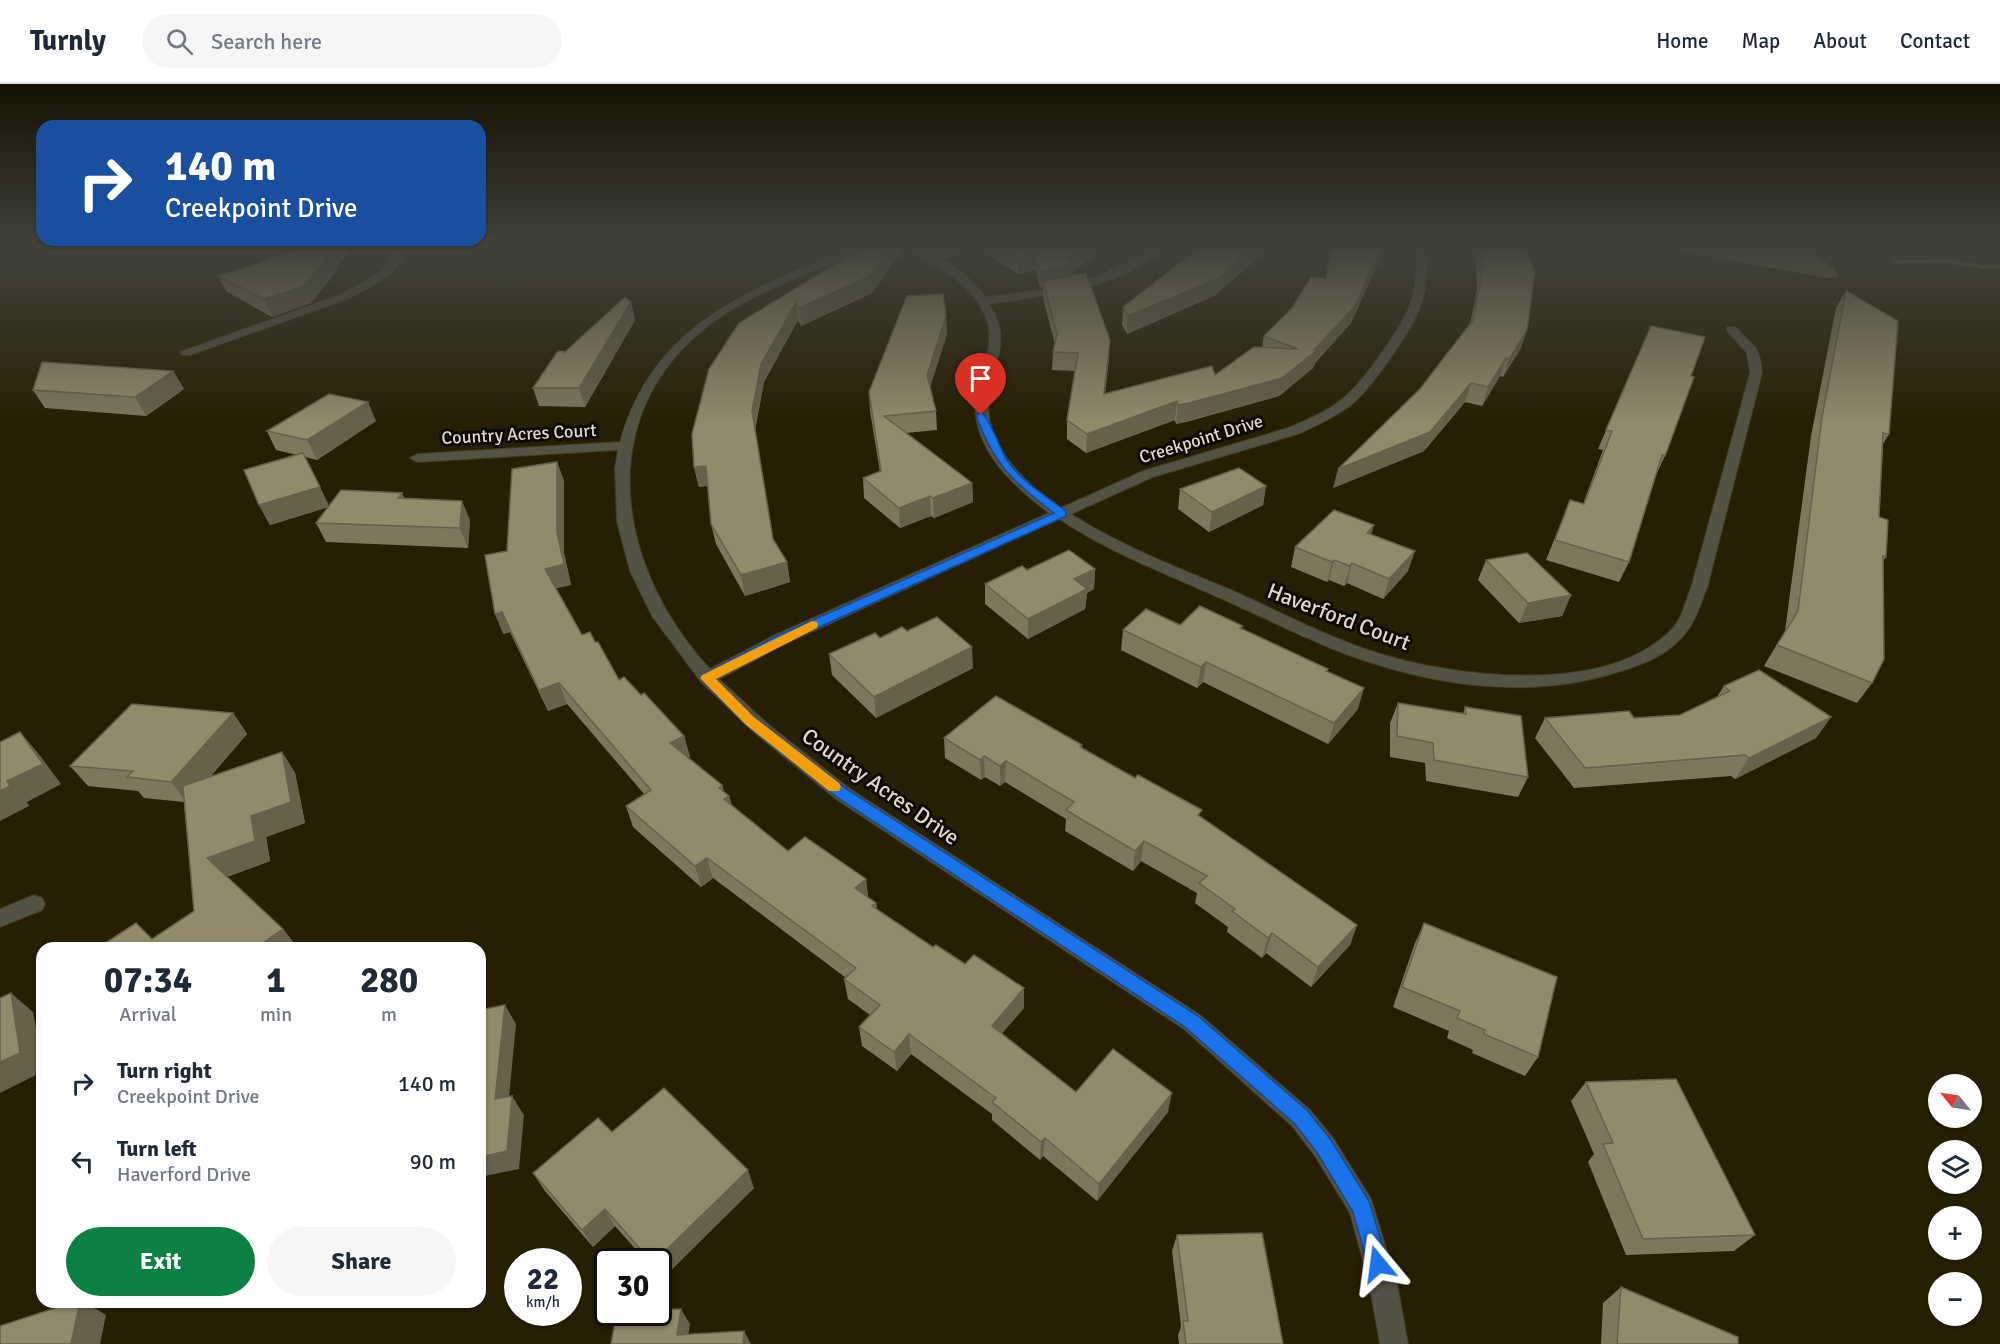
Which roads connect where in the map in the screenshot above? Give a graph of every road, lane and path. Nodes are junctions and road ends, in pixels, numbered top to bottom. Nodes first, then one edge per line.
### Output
1 (315, 307) edge
2 (732, 307) edge
3 (986, 307) edge
4 (1415, 307) edge
5 (1731, 329) dead end
6 (186, 352) dead end
7 (624, 446) junction
8 (417, 458) dead end
9 (1062, 514) junction
10 (707, 678) junction
11 (34, 904) dead end
12 (0, 918) edge
13 (1394, 1344) edge

1 - 6 street
2 - 7 street, Country Acres Drive
3 - 9 street, Haverford Court
4 - 9 street, Creekpoint Drive
5 - 9 street, Haverford Court
7 - 8 street, Country Acres Court
7 - 10 street, Country Acres Drive
9 - 10 street, Creekpoint Drive
10 - 13 street, Country Acres Drive
11 - 12 street

